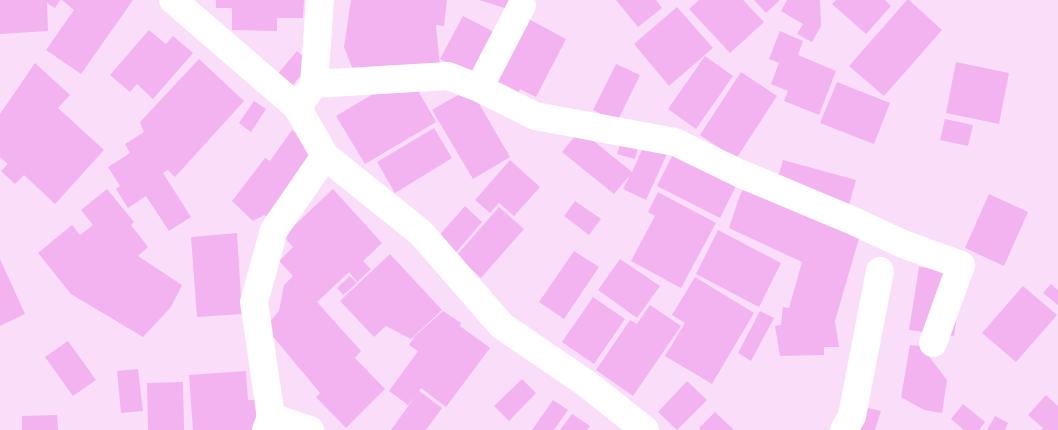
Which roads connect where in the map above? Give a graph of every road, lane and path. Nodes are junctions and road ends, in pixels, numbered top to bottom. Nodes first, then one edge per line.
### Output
1 (173, 0) edge
2 (320, 0) edge
3 (522, 5) dead end
4 (314, 84) junction
5 (478, 88) junction
6 (297, 107) junction
7 (325, 156) junction
8 (880, 271) dead end
9 (932, 343) dead end
10 (268, 423) edge
11 (310, 430) edge
12 (644, 430) edge
13 (844, 430) edge

1 - 6 street
2 - 4 street
3 - 5 street
4 - 5 street
4 - 6 street
5 - 9 street
6 - 7 street
7 - 10 street
7 - 12 street
8 - 13 street
10 - 11 street

